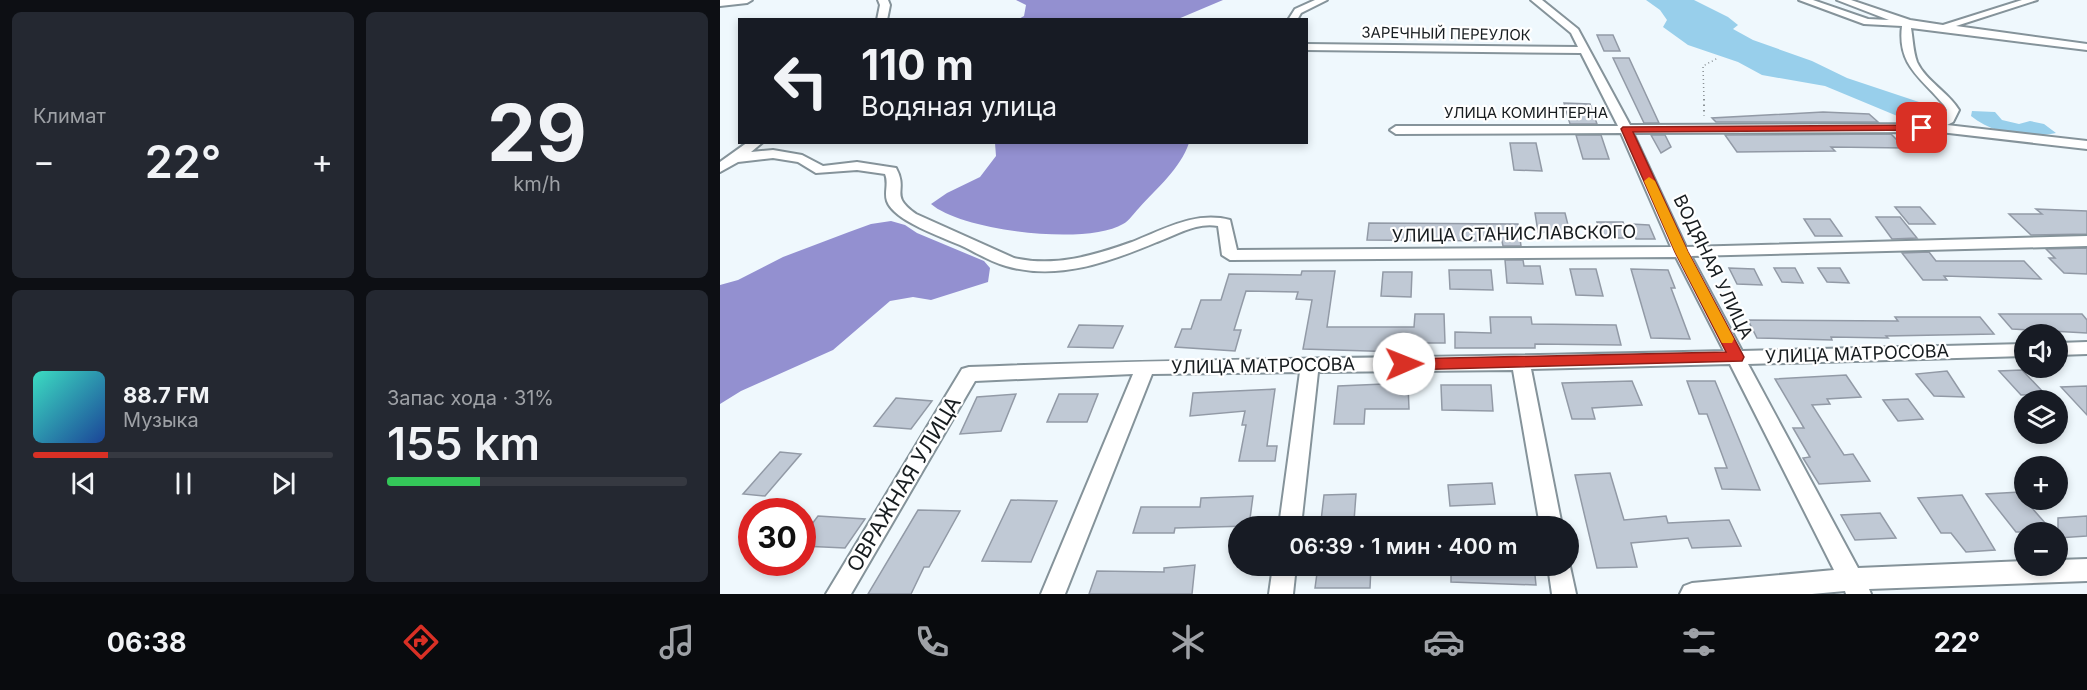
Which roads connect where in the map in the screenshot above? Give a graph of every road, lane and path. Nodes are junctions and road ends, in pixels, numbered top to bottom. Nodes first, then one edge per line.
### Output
1 (747, 0) edge
2 (883, 0) edge
3 (1322, 0) edge
4 (1536, 0) edge
5 (1804, 0) edge
6 (1842, 0) edge
7 (2032, 0) edge
8 (720, 3) edge
9 (882, 18) edge
10 (1293, 18) edge
11 (1908, 23) junction
12 (1940, 28) junction
13 (1308, 47) edge
14 (2087, 47) edge
15 (1586, 50) junction
16 (1718, 58) dead end
17 (1940, 128) junction
18 (1626, 129) junction
19 (1705, 129) junction
20 (1396, 130) dead end
21 (754, 144) edge
22 (2087, 145) edge
23 (734, 158) junction
24 (720, 168) edge
25 (2087, 241) edge
26 (1682, 252) junction
27 (2087, 348) edge
28 (2068, 349) edge
29 (2014, 350) edge
30 (1736, 357) junction
31 (1521, 363) junction
32 (1310, 365) junction
33 (1144, 367) junction
34 (969, 374) joint
35 (1291, 516) edge
36 (1549, 516) edge
37 (2087, 570) edge
38 (1284, 576) edge
39 (1560, 576) edge
40 (1856, 586) edge
41 (838, 594) edge
42 (1053, 594) edge
43 (1281, 594) edge
44 (1564, 594) edge
45 (1692, 594) edge

1 - 8 street
2 - 9 street
3 - 10 street
4 - 15 street, ВОДЯНАЯ УЛИЦА
5 - 11 street
6 - 11 street
7 - 12 street
11 - 12 street
11 - 17 street
12 - 14 street
13 - 15 street, ЗАРЕЧНЫЙ ПЕРЕУЛОК
15 - 18 street, ВОДЯНАЯ УЛИЦА
16 - 19 path
17 - 19 street, УЛИЦА КОМИНТЕРНА
17 - 22 street, УЛИЦА КОМИНТЕРНА
18 - 19 street, УЛИЦА КОМИНТЕРНА
18 - 20 street, УЛИЦА КОМИНТЕРНА
18 - 26 street, ВОДЯНАЯ УЛИЦА
21 - 23 street
23 - 24 street
23 - 26 street, УЛИЦА СТАНИСЛАВСКОГО
25 - 26 street, УЛИЦА СТАНИСЛАВСКОГО
26 - 30 street, ВОДЯНАЯ УЛИЦА
27 - 28 street
29 - 30 street, УЛИЦА МАТРОСОВА
30 - 31 street, УЛИЦА МАТРОСОВА
30 - 40 street, ВОДЯНАЯ УЛИЦА
31 - 32 street, УЛИЦА МАТРОСОВА
31 - 36 street
32 - 33 street, УЛИЦА МАТРОСОВА
32 - 35 street
33 - 34 street, УЛИЦА МАТРОСОВА
33 - 42 street
34 - 41 street, ОВРАЖНАЯ УЛИЦА
37 - 40 street
38 - 43 street
39 - 44 street
40 - 45 street

